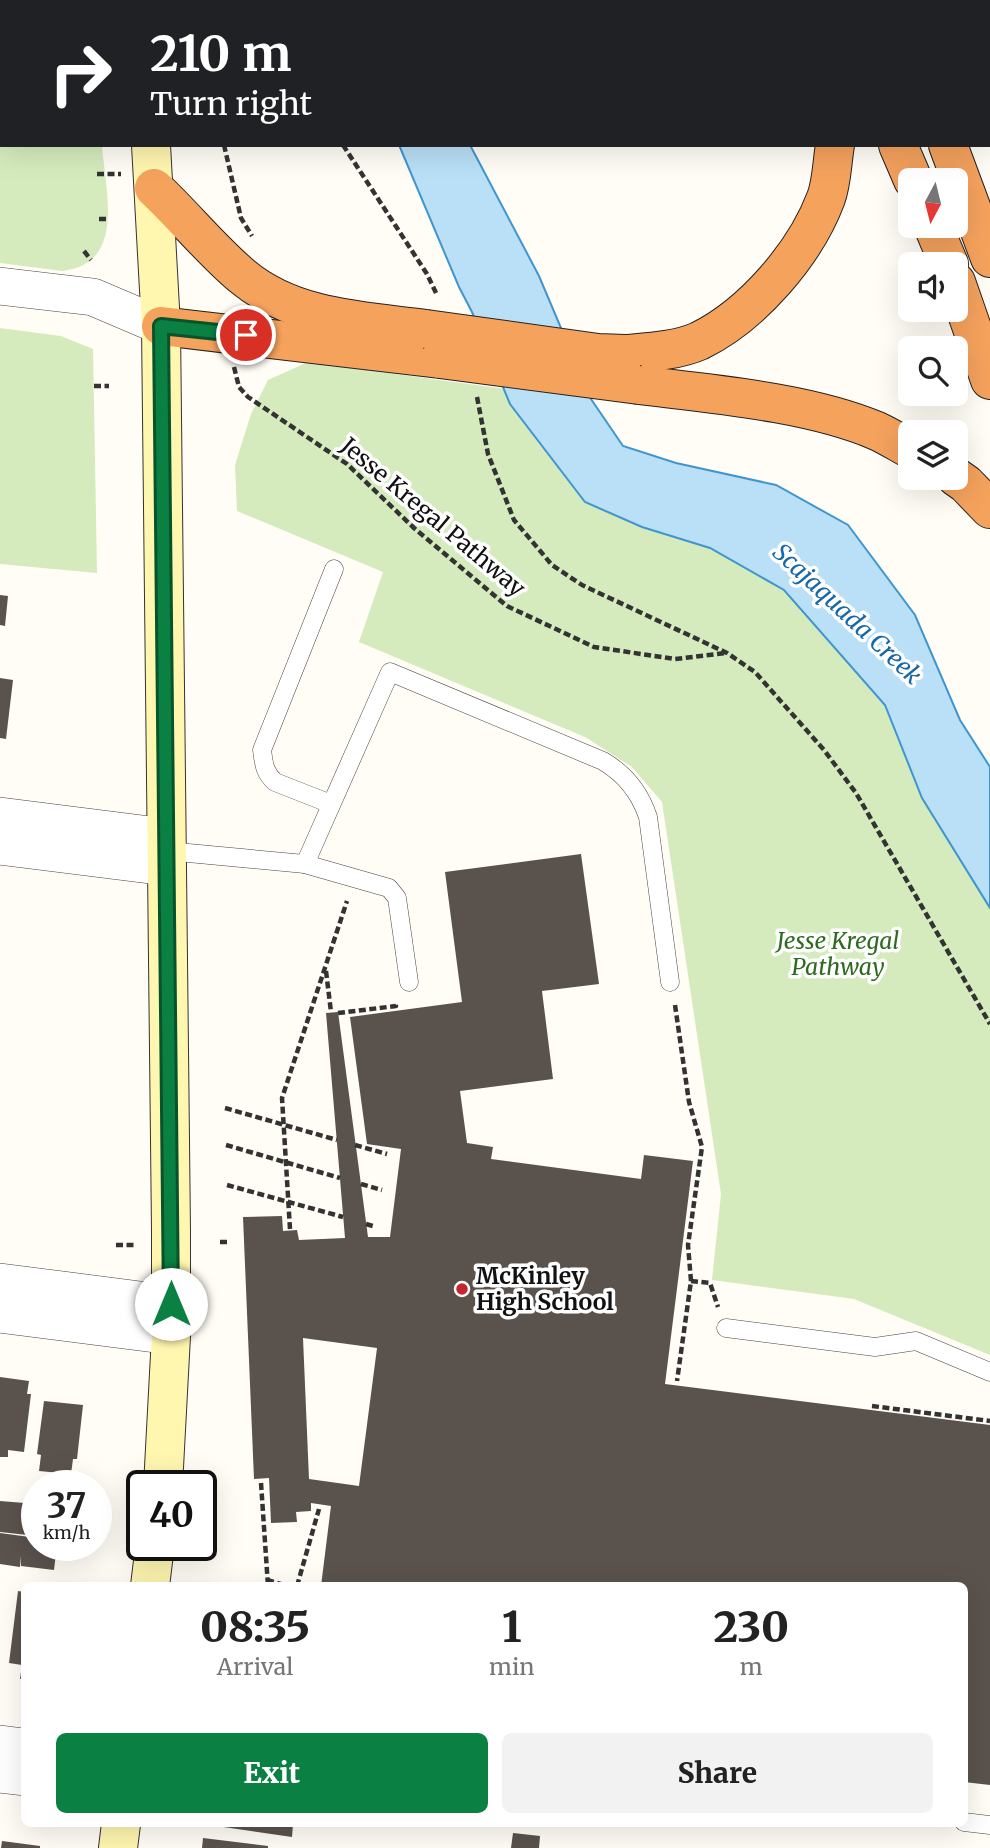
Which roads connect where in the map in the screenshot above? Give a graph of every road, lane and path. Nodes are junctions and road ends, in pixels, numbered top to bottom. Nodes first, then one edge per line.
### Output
1 (151, 147) edge
2 (224, 147) edge
3 (343, 147) edge
4 (835, 147) edge
5 (899, 147) edge
6 (949, 147) edge
7 (908, 168) edge
8 (97, 174) dead end
9 (105, 174) dead end
10 (154, 188) junction
11 (99, 219) dead end
12 (107, 219) dead end
13 (258, 244) dead end
14 (85, 251) dead end
15 (990, 258) edge
16 (91, 260) dead end
17 (0, 286) edge
18 (968, 317) edge
19 (161, 326) junction
20 (435, 328) junction
21 (632, 369) junction
22 (990, 380) edge
23 (94, 386) dead end
24 (110, 386) dead end
25 (240, 387) dead end
26 (475, 390) dead end
27 (898, 443) edge
28 (968, 486) edge
29 (990, 509) edge
30 (334, 569) dead end
31 (727, 653) junction
32 (331, 804) junction
33 (0, 817) edge
34 (0, 846) edge
35 (166, 852) junction
36 (305, 864) junction
37 (348, 900) dead end
38 (326, 967) junction
39 (409, 982) dead end
40 (671, 989) joint
41 (396, 1006) dead end
42 (990, 1024) edge
43 (225, 1108) dead end
44 (284, 1124) junction
45 (337, 1140) dead end
46 (355, 1144) dead end
47 (226, 1145) dead end
48 (387, 1154) dead end
49 (286, 1162) junction
50 (340, 1178) dead end
51 (361, 1184) dead end
52 (227, 1185) dead end
53 (382, 1190) dead end
54 (289, 1202) junction
55 (343, 1217) dead end
56 (366, 1224) dead end
57 (376, 1227) dead end
58 (290, 1229) dead end
59 (220, 1242) dead end
60 (229, 1242) dead end
61 (116, 1245) dead end
62 (134, 1245) dead end
63 (691, 1281) junction
64 (0, 1282) edge
65 (710, 1283) dead end
66 (0, 1314) edge
67 (171, 1320) junction
68 (726, 1328) dead end
69 (990, 1372) edge
70 (677, 1381) dead end
71 (872, 1406) dead end
72 (990, 1421) edge
73 (164, 1470) edge
74 (261, 1483) dead end
75 (319, 1509) dead end
76 (153, 1561) edge
77 (150, 1582) edge
78 (268, 1582) edge
79 (298, 1582) edge
80 (0, 1744) edge
81 (21, 1747) edge
82 (0, 1774) edge
83 (21, 1777) edge
84 (968, 1822) edge
85 (990, 1825) edge
86 (121, 1827) edge
87 (118, 1848) edge

1 - 10 street
2 - 13 path
3 - 20 path
4 - 21 highway
5 - 7 highway
6 - 15 highway
8 - 9 path
10 - 19 street
10 - 20 highway
11 - 12 path
14 - 16 path
17 - 19 street
18 - 22 highway
19 - 20 highway
19 - 35 street
20 - 21 highway, bridge
21 - 27 highway
23 - 24 path
25 - 31 path, Jesse Kregal Pathway
26 - 31 path, Jesse Kregal Pathway
28 - 29 highway
30 - 32 lane
31 - 42 path, Jesse Kregal Pathway
32 - 36 lane
32 - 40 lane
33 - 35 street
34 - 35 street
35 - 36 lane
35 - 67 street
36 - 39 lane
37 - 38 path
38 - 41 path
38 - 44 path
40 - 63 path
43 - 44 path
44 - 45 path
44 - 49 path
46 - 48 path
47 - 49 path
49 - 50 path
49 - 54 path
51 - 53 path
52 - 54 path
54 - 55 path
54 - 58 path
56 - 57 path
59 - 60 path
61 - 62 path
63 - 65 path
63 - 70 path
64 - 67 street
66 - 67 street
67 - 73 street
68 - 69 lane
71 - 72 path
74 - 78 path
75 - 79 path
76 - 77 street
80 - 81 street
82 - 83 street
84 - 85 lane
86 - 87 street

